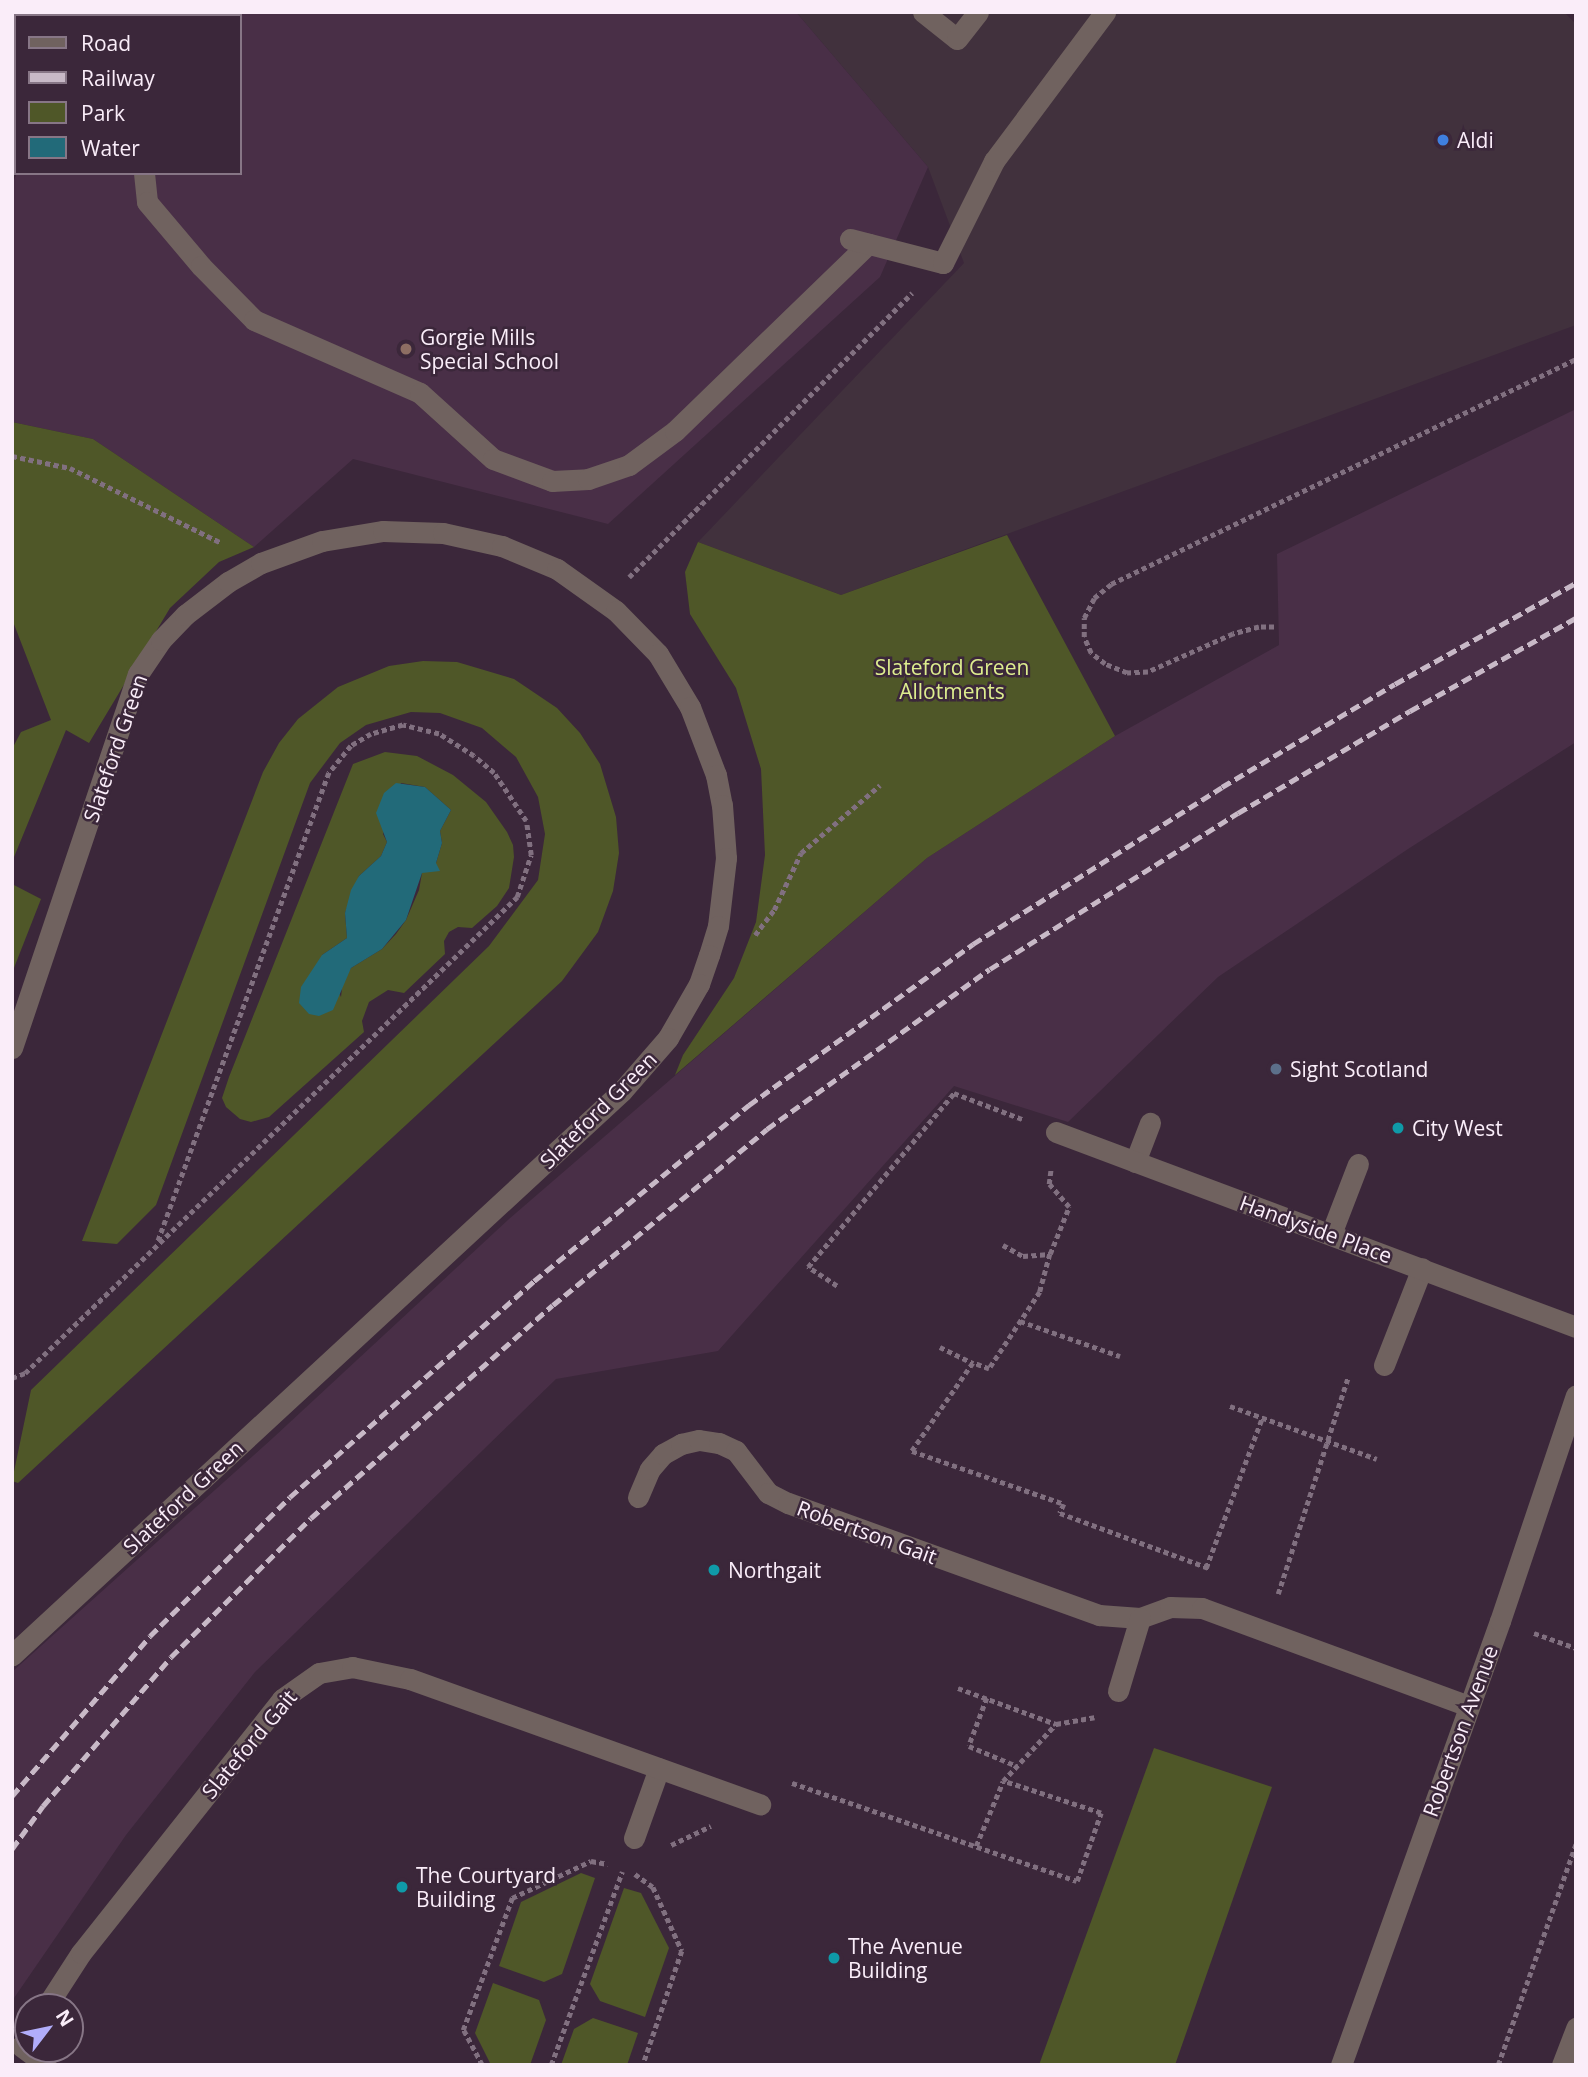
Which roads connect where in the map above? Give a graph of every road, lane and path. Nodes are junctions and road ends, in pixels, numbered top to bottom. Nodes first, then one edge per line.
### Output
1 (923, 12) edge
2 (978, 12) edge
3 (1105, 12) edge
4 (144, 175) edge
5 (943, 263) junction
6 (1576, 359) edge
7 (12, 456) edge
8 (261, 564) junction
9 (604, 601) junction
10 (1274, 627) dead end
11 (880, 785) dead end
12 (751, 940) dead end
13 (12, 1048) edge
14 (1150, 1123) dead end
15 (1056, 1132) junction
16 (1135, 1162) junction
17 (1358, 1164) dead end
18 (1331, 1234) junction
19 (157, 1244) junction
20 (1003, 1245) dead end
21 (1050, 1254) junction
22 (1423, 1268) junction
23 (837, 1286) dead end
24 (1020, 1321) junction
25 (1576, 1326) edge
26 (940, 1347) dead end
27 (1120, 1356) dead end
28 (973, 1363) junction
29 (1384, 1365) dead end
30 (1350, 1372) dead end
31 (12, 1378) edge
32 (1576, 1395) edge
33 (1230, 1406) dead end
34 (1262, 1418) junction
35 (1329, 1441) junction
36 (1377, 1459) dead end
37 (638, 1497) dead end
38 (1206, 1568) junction
39 (1218, 1572) dead end
40 (1266, 1590) dead end
41 (1278, 1594) junction
42 (1290, 1599) dead end
43 (1140, 1618) junction
44 (12, 1654) edge
45 (958, 1688) dead end
46 (1118, 1691) joint
47 (987, 1698) junction
48 (1468, 1706) junction
49 (1056, 1724) junction
50 (1017, 1766) junction
51 (659, 1768) junction
52 (1003, 1781) junction
53 (760, 1804) junction
54 (635, 1838) dead end
55 (1576, 1844) edge
56 (976, 1846) junction
57 (661, 1849) dead end
58 (624, 1867) junction
59 (55, 1993) edge
60 (1576, 2028) edge
61 (482, 2065) edge
62 (551, 2065) edge
63 (643, 2065) edge
64 (1341, 2065) edge
65 (1498, 2065) edge
66 (1562, 2065) edge

1 - 2 street
3 - 5 street
4 - 5 street
5 - 9 path
6 - 10 path
7 - 8 path
8 - 9 street, Slateford Green
8 - 13 street, Slateford Green
9 - 44 street, Slateford Green
11 - 12 path
14 - 16 street
15 - 16 street, Handyside Place
15 - 21 path
15 - 23 path
16 - 18 street, Handyside Place
17 - 18 street
18 - 22 street, Handyside Place
19 - 19 path
19 - 31 path
20 - 21 path
21 - 24 path
22 - 25 street, Handyside Place
22 - 29 street
24 - 27 path
24 - 28 path
26 - 28 path
28 - 38 path
30 - 35 path
32 - 48 street, Robertson Avenue
33 - 34 path
34 - 35 path
34 - 38 path
35 - 36 path
35 - 41 path
37 - 43 street, Robertson Gait
38 - 39 path
40 - 41 path
41 - 42 path
43 - 46 street
43 - 48 street, Robertson Gait
45 - 47 path
46 - 49 path
47 - 49 path
47 - 50 path
48 - 64 street, Robertson Avenue
49 - 50 path
50 - 52 path
51 - 53 street, Slateford Gait
51 - 54 street
51 - 59 street, Slateford Gait
52 - 56 path
52 - 56 path
53 - 56 path
53 - 57 path
55 - 65 path
58 - 61 path
58 - 62 path
58 - 63 path
60 - 66 street

